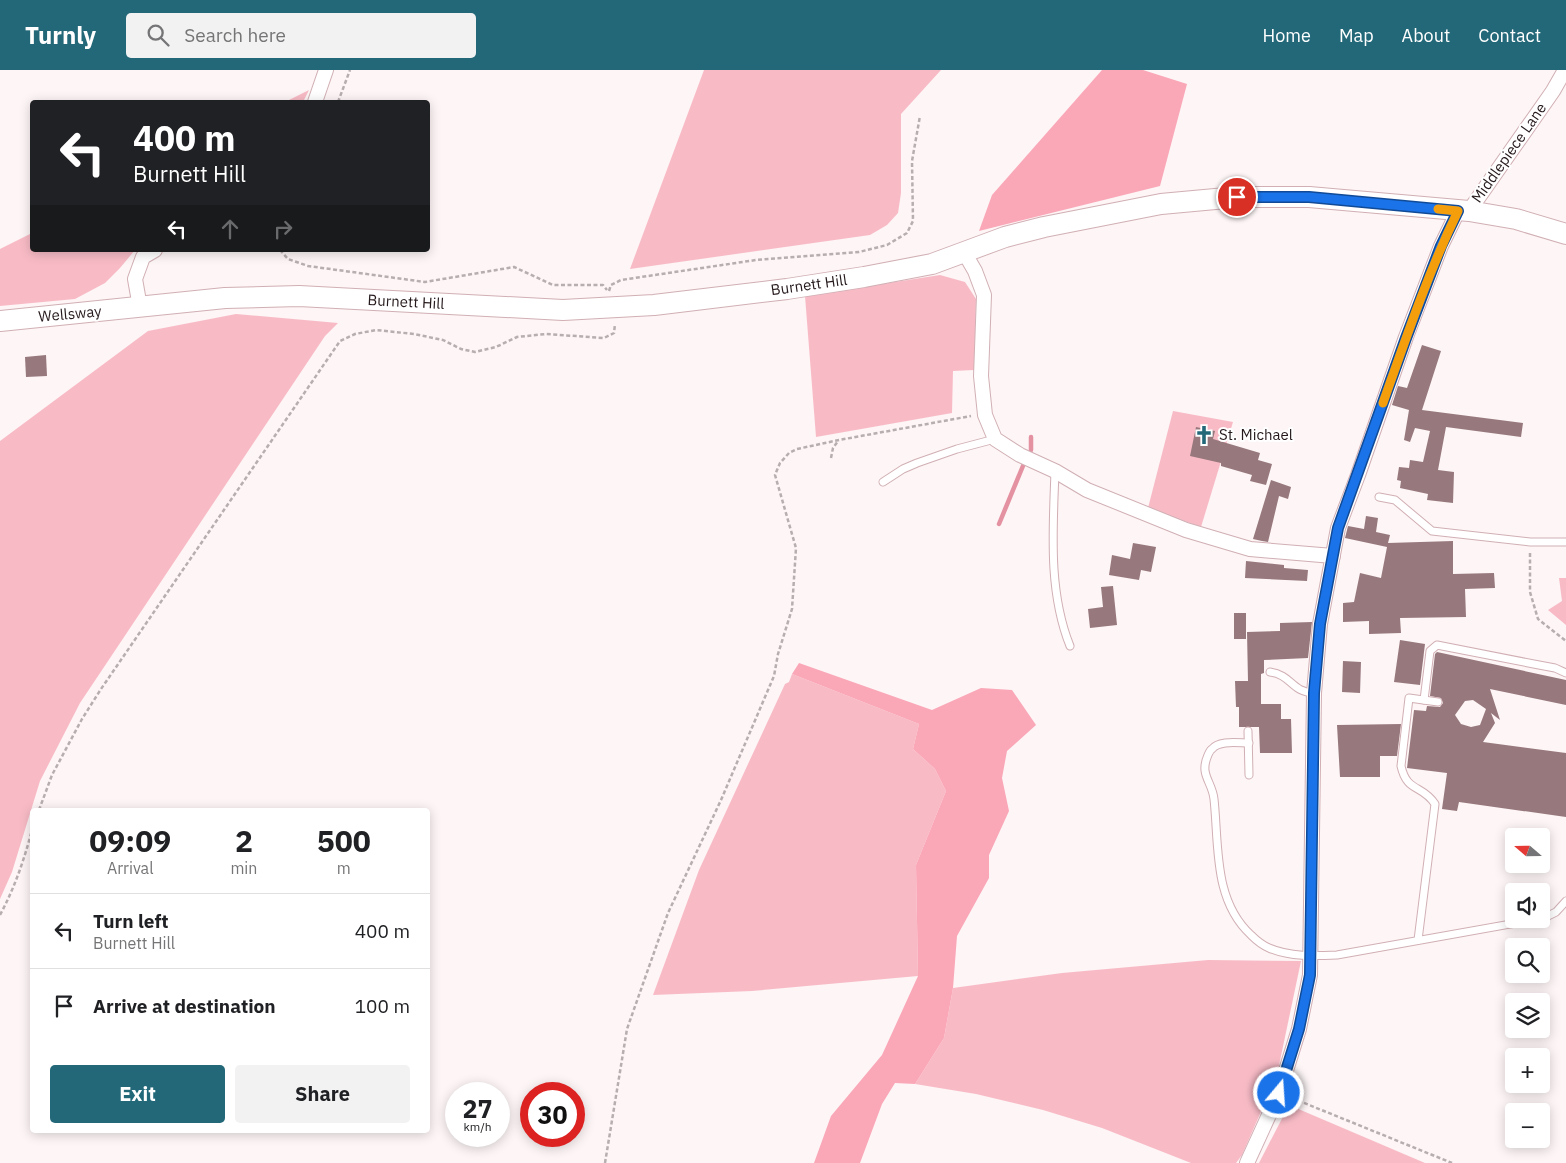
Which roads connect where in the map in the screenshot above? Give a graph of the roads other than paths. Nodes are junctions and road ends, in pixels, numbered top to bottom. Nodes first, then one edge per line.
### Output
1 (326, 70) edge
2 (1565, 70) edge
3 (316, 100) edge
4 (1464, 211) junction
5 (1566, 234) edge
6 (152, 252) edge
7 (964, 252) junction
8 (140, 307) junction
9 (0, 321) edge
10 (995, 439) junction
11 (1055, 471) junction
12 (883, 482) dead end
13 (1379, 497) dead end
14 (1566, 542) edge
15 (1333, 556) junction
16 (1070, 646) dead end
17 (1270, 672) dead end
18 (1566, 673) edge
19 (1314, 693) junction
20 (1424, 700) junction
21 (1438, 702) dead end
22 (1248, 731) dead end
23 (1249, 743) junction
24 (1249, 775) dead end
25 (1566, 901) edge
26 (1418, 940) junction
27 (1310, 956) junction
28 (1247, 1163) edge

1 - 3 street
2 - 4 street, Middlepiece Lane
4 - 5 main road, Burnett Hill
4 - 7 main road, Burnett Hill
4 - 15 street, Middlepiece Lane
6 - 8 street
7 - 8 main road, Burnett Hill
7 - 10 street
8 - 9 main road, Wellsway
10 - 11 street
10 - 12 lane
11 - 15 street
11 - 16 lane
13 - 14 lane
15 - 19 street, Middlepiece Lane
17 - 19 lane
18 - 20 lane
19 - 27 street, Middlepiece Lane
20 - 21 lane
20 - 26 lane
22 - 23 lane
23 - 24 lane
23 - 27 lane
25 - 26 lane
26 - 27 lane
27 - 28 street, Middlepiece Lane

